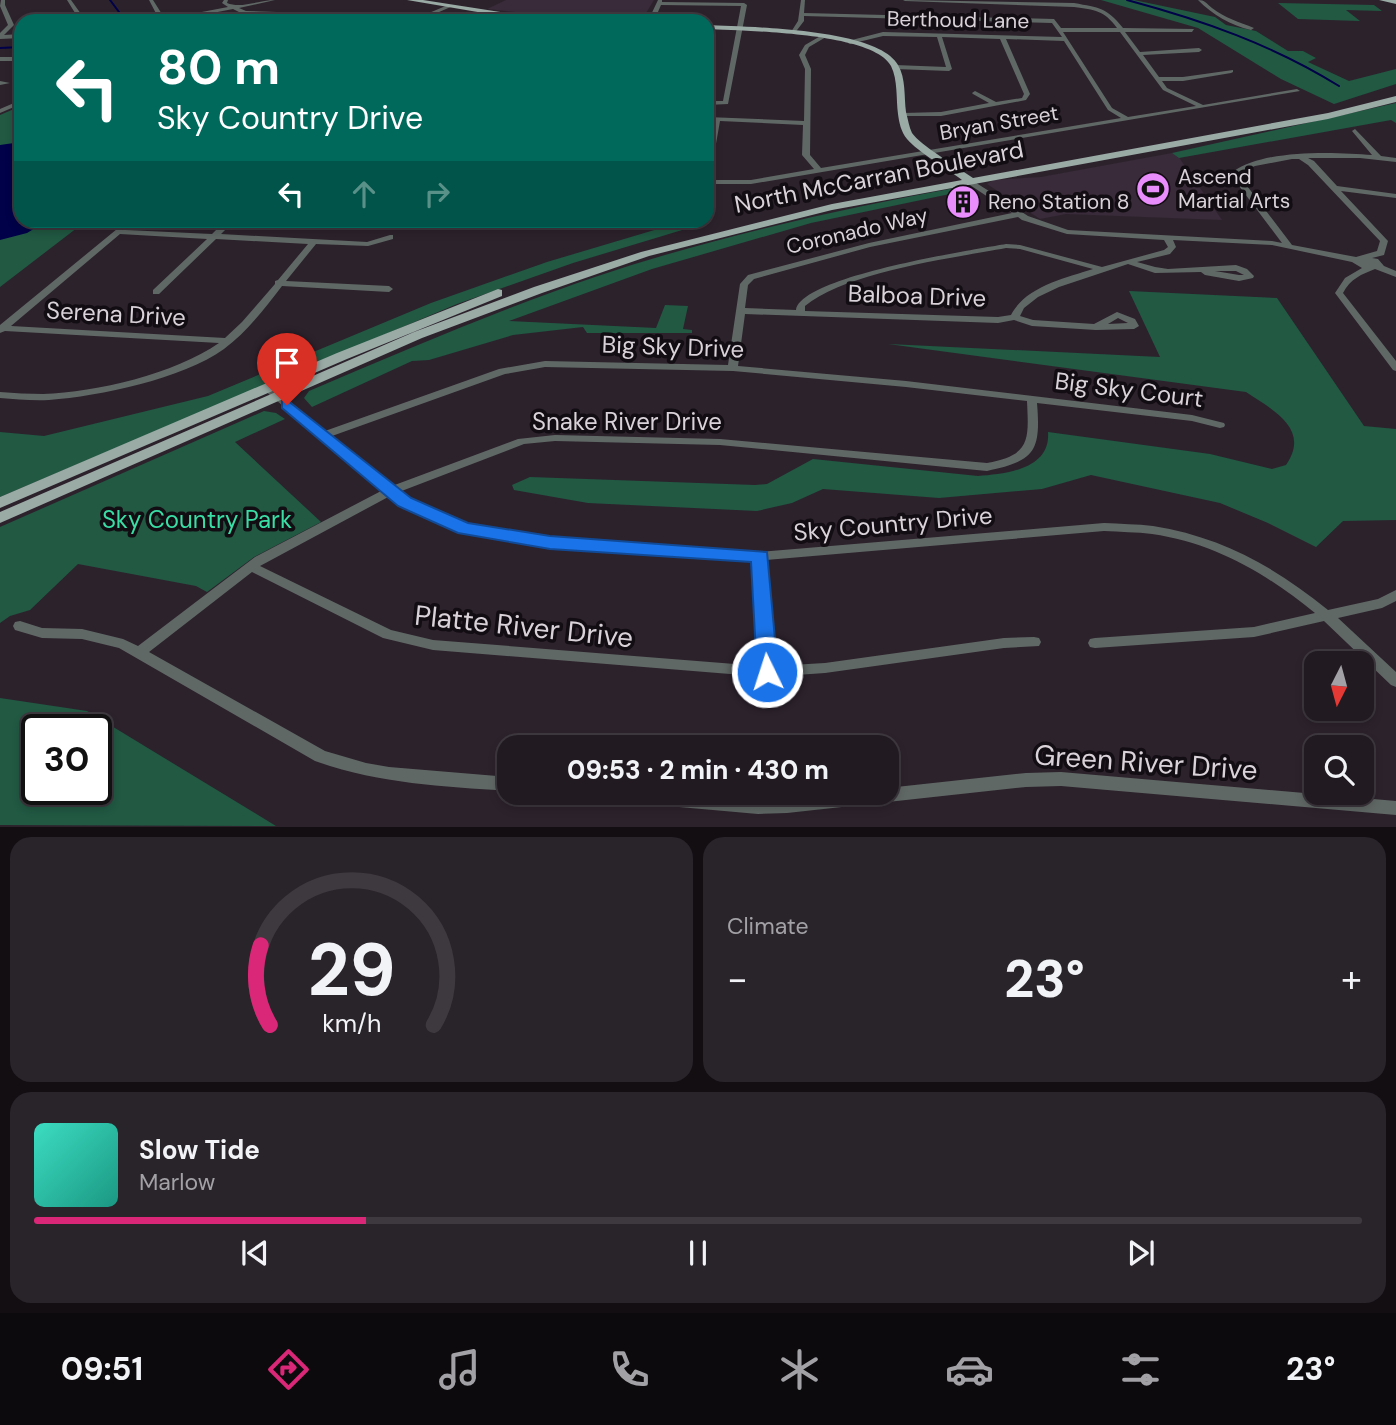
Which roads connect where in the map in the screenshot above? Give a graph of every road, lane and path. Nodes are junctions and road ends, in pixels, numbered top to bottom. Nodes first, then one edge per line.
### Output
1 (3, 0) edge
2 (273, 0) edge
3 (410, 0) edge
4 (803, 0) edge
5 (905, 0) edge
6 (1200, 0) edge
7 (1382, 0) edge
8 (1389, 0) edge
9 (226, 1) edge
10 (659, 1) edge
11 (941, 1) edge
12 (986, 1) edge
13 (1396, 1) edge
14 (450, 6) junction
15 (232, 8) junction
16 (200, 14) edge
17 (279, 14) edge
18 (430, 14) edge
19 (508, 14) edge
20 (802, 14) junction
21 (993, 19) junction
22 (714, 28) edge
23 (1251, 28) dead end
24 (741, 30) junction
25 (1061, 30) junction
26 (1192, 30) dead end
27 (1123, 32) junction
28 (794, 33) junction
29 (939, 35) junction
30 (824, 36) junction
31 (0, 37) edge
32 (1002, 37) junction
33 (1066, 39) junction
34 (850, 42) junction
35 (1199, 50) dead end
36 (1138, 54) junction
37 (895, 67) junction
38 (1231, 71) dead end
39 (1157, 79) junction
40 (1396, 90) edge
41 (1297, 91) dead end
42 (975, 93) dead end
43 (1396, 99) edge
44 (714, 103) edge
45 (997, 106) junction
46 (1200, 106) junction
47 (903, 115) junction
48 (1127, 119) junction
49 (714, 120) edge
50 (717, 120) junction
51 (807, 123) junction
52 (1355, 131) dead end
53 (714, 136) edge
54 (929, 152) junction
55 (1300, 156) junction
56 (1378, 157) junction
57 (1396, 160) edge
58 (819, 170) junction
59 (966, 178) junction
60 (714, 182) edge
61 (1335, 188) junction
62 (1396, 196) edge
63 (1019, 214) junction
64 (124, 228) edge
65 (223, 228) edge
66 (119, 232) junction
67 (215, 236) junction
68 (390, 237) dead end
69 (1154, 238) junction
70 (1168, 239) junction
71 (314, 241) junction
72 (1288, 245) junction
73 (1157, 255) junction
74 (1130, 262) junction
75 (1358, 264) junction
76 (1377, 264) junction
77 (1101, 269) junction
78 (1205, 272) dead end
79 (1396, 274) edge
80 (278, 283) junction
81 (390, 289) dead end
82 (156, 292) dead end
83 (740, 311) junction
84 (800, 313) junction
85 (1014, 317) junction
86 (1096, 327) dead end
87 (1, 329) edge
88 (227, 341) junction
89 (733, 368) junction
90 (1396, 368) edge
91 (273, 392) junction
92 (0, 395) edge
93 (1032, 399) junction
94 (1220, 425) dead end
95 (323, 435) junction
96 (390, 491) junction
97 (0, 503) edge
98 (0, 517) edge
99 (760, 556) junction
100 (250, 566) junction
101 (1396, 596) edge
102 (1327, 615) junction
103 (20, 626) dead end
104 (1034, 642) dead end
105 (1095, 643) dead end
106 (140, 652) junction
107 (767, 672) junction
108 (1396, 681) edge
109 (497, 783) edge
110 (899, 794) edge
111 (752, 805) edge
112 (795, 805) edge
113 (1396, 808) edge

1 - 31 street
2 - 15 street
3 - 14 main road
4 - 20 street
5 - 11 street
6 - 23 street
7 - 13 main road
8 - 13 main road
9 - 15 street
10 - 24 street
11 - 12 street
12 - 21 street
12 - 27 street
14 - 18 street
14 - 19 main road
15 - 16 street
15 - 17 street
20 - 21 street
20 - 28 street
21 - 25 street
22 - 24 main road
24 - 28 main road
24 - 44 street
25 - 27 street
25 - 33 street
26 - 27 street
27 - 36 street
28 - 30 main road
29 - 32 street, Berthoud Lane
29 - 34 street, Berthoud Lane
29 - 37 street
30 - 34 main road
30 - 51 street
32 - 33 street, Berthoud Lane
32 - 45 street
33 - 48 street
34 - 37 main road
35 - 36 street
36 - 39 street
37 - 47 main road
38 - 39 street
39 - 46 street
40 - 59 main road, North McCarran Boulevard
41 - 46 street, Bryan Street
42 - 45 street
43 - 59 main road, North McCarran Boulevard
45 - 47 street
46 - 48 street, Bryan Street
47 - 54 main road
48 - 54 street, Bryan Street
49 - 50 street
50 - 51 street
50 - 53 street
51 - 58 street
52 - 56 street
54 - 58 street, Bryan Street
54 - 59 main road
55 - 56 street
55 - 61 street
55 - 72 street
56 - 57 street
58 - 60 street, Bryan Street
59 - 63 street
59 - 91 main road, North McCarran Boulevard
61 - 62 street
61 - 76 street
63 - 69 street
63 - 83 street, Coronado Way
64 - 66 street
65 - 67 street
66 - 67 street
66 - 87 street
67 - 71 street
67 - 82 street
68 - 71 street
69 - 70 street
69 - 73 street
70 - 72 street
70 - 73 street
71 - 80 street
72 - 75 street
73 - 74 street, Balboa Drive
74 - 77 street, Balboa Drive
74 - 78 street
75 - 76 street
75 - 76 street
75 - 90 street
76 - 79 street
77 - 84 street
77 - 85 street, Balboa Drive
80 - 81 street
80 - 88 street
83 - 84 street, Balboa Drive
83 - 89 street
84 - 85 street, Balboa Drive
85 - 86 street
87 - 88 street, Serena Drive
88 - 92 street
89 - 93 street, Big Sky Drive
89 - 95 street, Big Sky Drive
91 - 95 street, Sky Country Drive
91 - 97 main road, North McCarran Boulevard
91 - 98 main road, North McCarran Boulevard
93 - 94 street, Big Sky Court
93 - 96 street, Snake River Drive
95 - 96 street, Sky Country Drive
96 - 99 street, Sky Country Drive
96 - 100 street, Snake River Drive
99 - 102 street, Sky Country Drive
99 - 107 street
100 - 106 street, Snake River Drive
100 - 107 street, Platte River Drive
101 - 102 street
102 - 105 street
102 - 108 street, Sky Country Drive
103 - 106 street
104 - 107 street, Platte River Drive
106 - 109 street
110 - 113 street, Green River Drive
111 - 112 street, Green River Drive

